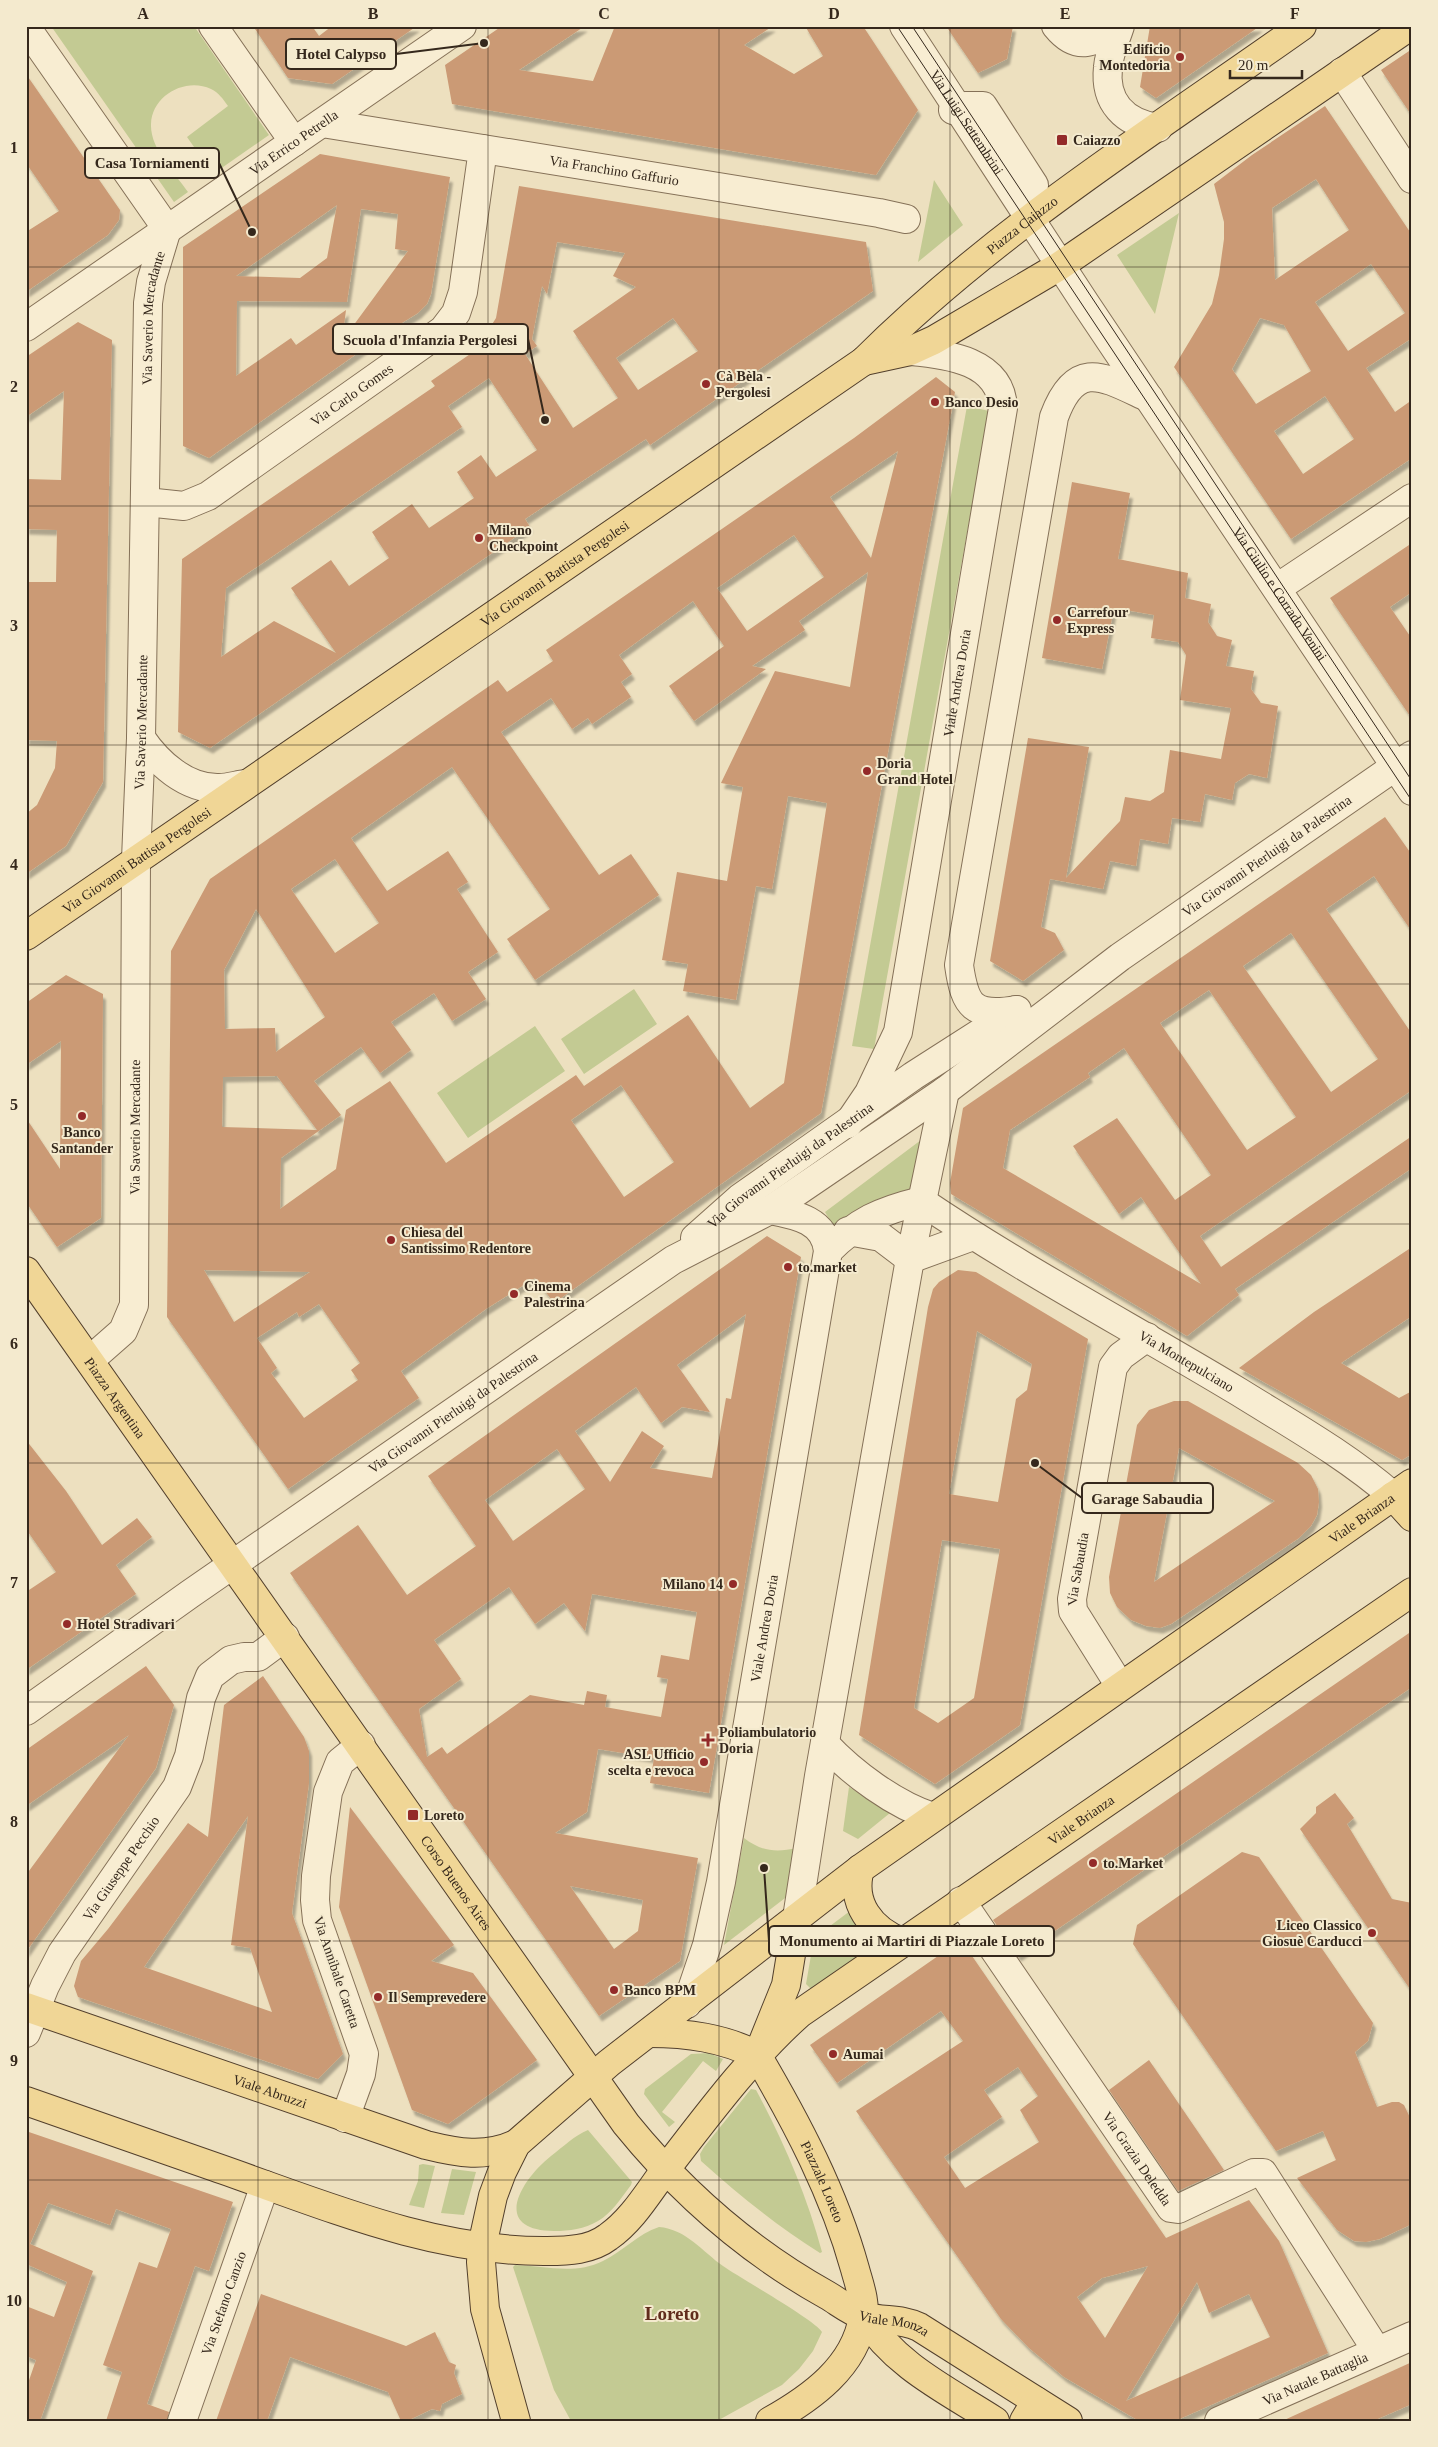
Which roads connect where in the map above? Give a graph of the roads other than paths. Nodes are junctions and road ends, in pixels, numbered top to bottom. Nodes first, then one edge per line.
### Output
1 (26, 26) edge
2 (213, 26) edge
3 (462, 26) edge
4 (904, 26) edge
5 (1056, 26) edge
6 (1119, 26) edge
7 (1302, 26) edge
8 (1410, 26) edge
9 (1342, 72) junction
10 (322, 122) junction
11 (1158, 128) junction
12 (294, 142) junction
13 (483, 150) junction
14 (1412, 179) edge
15 (906, 219) dead end
16 (1030, 219) junction
17 (168, 230) junction
18 (1060, 265) junction
19 (26, 327) edge
20 (902, 341) junction
21 (1117, 383) junction
22 (1149, 398) junction
23 (1412, 498) edge
24 (146, 502) junction
25 (1277, 588) junction
26 (140, 738) junction
27 (1403, 760) edge
28 (246, 784) junction
29 (1412, 791) edge
30 (136, 860) junction
31 (26, 936) edge
32 (1120, 957) junction
33 (1017, 1010) junction
34 (913, 1076) junction
35 (945, 1091) junction
36 (848, 1124) junction
37 (885, 1132) junction
38 (921, 1200) junction
39 (770, 1210) junction
40 (135, 1218) joint
41 (848, 1231) junction
42 (973, 1236) junction
43 (828, 1251) junction
44 (673, 1260) junction
45 (910, 1260) junction
46 (26, 1271) edge
47 (1148, 1337) junction
48 (90, 1360) junction
49 (1402, 1489) edge
50 (1412, 1518) edge
51 (234, 1565) junction
52 (1412, 1592) edge
53 (285, 1637) junction
54 (1120, 1686) junction
55 (26, 1711) edge
56 (825, 1744) junction
57 (361, 1745) junction
58 (933, 1817) junction
59 (860, 1868) junction
60 (960, 1902) junction
61 (797, 1918) junction
62 (902, 1942) junction
63 (687, 2004) junction
64 (29, 2017) edge
65 (649, 2033) junction
66 (757, 2055) junction
67 (594, 2077) junction
68 (26, 2101) edge
69 (346, 2118) junction
70 (516, 2144) junction
71 (666, 2169) junction
72 (265, 2185) junction
73 (482, 2246) junction
74 (864, 2316) junction
75 (1412, 2336) edge
76 (1377, 2351) junction
77 (900, 2359) junction
78 (842, 2365) junction
79 (1030, 2411) edge
80 (517, 2416) edge
81 (776, 2419) edge
82 (182, 2421) edge
83 (995, 2421) edge
84 (1068, 2421) edge
85 (1219, 2421) edge

1 - 17 street
2 - 12 street
3 - 10 street, Via Errico Petrella
4 - 16 street, Via Luigi Settembrini
5 - 6 street
6 - 11 street
7 - 11 main road
8 - 9 main road
9 - 14 street
9 - 18 main road
10 - 12 street, Via Errico Petrella
10 - 13 street, Via Franchino Gaffurio
11 - 16 main road, Piazza Caiazzo
12 - 17 street, Via Errico Petrella
13 - 15 street, Via Franchino Gaffurio
13 - 24 street, Via Carlo Gomes
16 - 18 street
16 - 20 main road, Piazza Caiazzo
17 - 19 street, Via Errico Petrella
17 - 24 street, Via Saverio Mercadante
18 - 20 main road
18 - 21 street
18 - 22 street, Via Giulio e Corrado Venini
20 - 28 main road, Via Giovanni Battista Pergolesi
20 - 36 street, Viale Andrea Doria
21 - 22 street
21 - 33 street
22 - 25 street, Via Giulio e Corrado Venini
23 - 25 street
24 - 26 street, Via Saverio Mercadante
25 - 27 street, Via Giulio e Corrado Venini
26 - 28 street, Via Giovanni Battista Pergolesi
26 - 30 street, Via Saverio Mercadante
27 - 29 street, Via Giulio e Corrado Venini
27 - 32 street, Via Giovanni Pierluigi da Palestrina
28 - 30 main road, Via Giovanni Battista Pergolesi
30 - 31 main road, Via Giovanni Battista Pergolesi
30 - 40 street, Via Saverio Mercadante
32 - 33 street, Via Giovanni Pierluigi da Palestrina
32 - 35 street, Via Giovanni Pierluigi da Palestrina
33 - 34 street, Via Giovanni Pierluigi da Palestrina
34 - 36 street, Via Giovanni Pierluigi da Palestrina
34 - 37 street, Via Giovanni Pierluigi da Palestrina
35 - 37 street, Via Giovanni Pierluigi da Palestrina
35 - 38 street
36 - 44 street, Via Giovanni Pierluigi da Palestrina
37 - 39 street, Via Giovanni Pierluigi da Palestrina
38 - 41 street
38 - 42 street, Via Montepulciano
38 - 45 street
39 - 43 street
39 - 44 street, Via Giovanni Pierluigi da Palestrina
40 - 48 street, Piazza Argentina
41 - 43 street
41 - 45 street
42 - 45 street
42 - 47 street, Via Montepulciano
43 - 63 street, Viale Andrea Doria
44 - 51 street, Via Giovanni Pierluigi da Palestrina
45 - 56 street
46 - 48 main road
47 - 49 street, Via Montepulciano
47 - 54 street, Via Sabaudia
48 - 51 main road, Piazza Argentina
49 - 50 main road
49 - 54 main road, Viale Brianza
51 - 53 main road, Corso Buenos Aires
51 - 55 street, Via Giovanni Pierluigi da Palestrina
52 - 60 main road, Viale Brianza
53 - 57 main road, Corso Buenos Aires
53 - 64 street, Via Giuseppe Pecchio
54 - 58 main road, Viale Brianza
56 - 58 street
56 - 61 street
57 - 67 main road, Corso Buenos Aires
57 - 69 street, Via Annibale Caretta
58 - 59 main road, Viale Brianza
59 - 61 main road, Viale Brianza
59 - 62 main road
60 - 62 main road, Viale Brianza
60 - 76 street, Via Grazia Deledda
61 - 63 main road
61 - 66 main road
62 - 66 main road, Viale Brianza
63 - 65 main road
64 - 69 main road, Viale Abruzzi
65 - 66 main road
65 - 67 main road
66 - 71 main road
66 - 74 main road, Piazzale Loreto
67 - 70 main road
67 - 71 main road
68 - 72 main road
69 - 70 main road, Viale Abruzzi
70 - 73 main road
71 - 73 main road
71 - 74 main road
72 - 73 main road
72 - 82 street, Via Stefano Canzio
73 - 80 main road
74 - 77 main road, Viale Monza
74 - 78 main road, Piazzale Loreto
74 - 79 main road, Viale Monza
75 - 76 street, Via Natale Battaglia
76 - 85 street, Via Natale Battaglia
77 - 78 main road
77 - 83 main road, Viale Monza
78 - 81 main road, Piazzale Loreto
79 - 84 main road, Viale Monza

